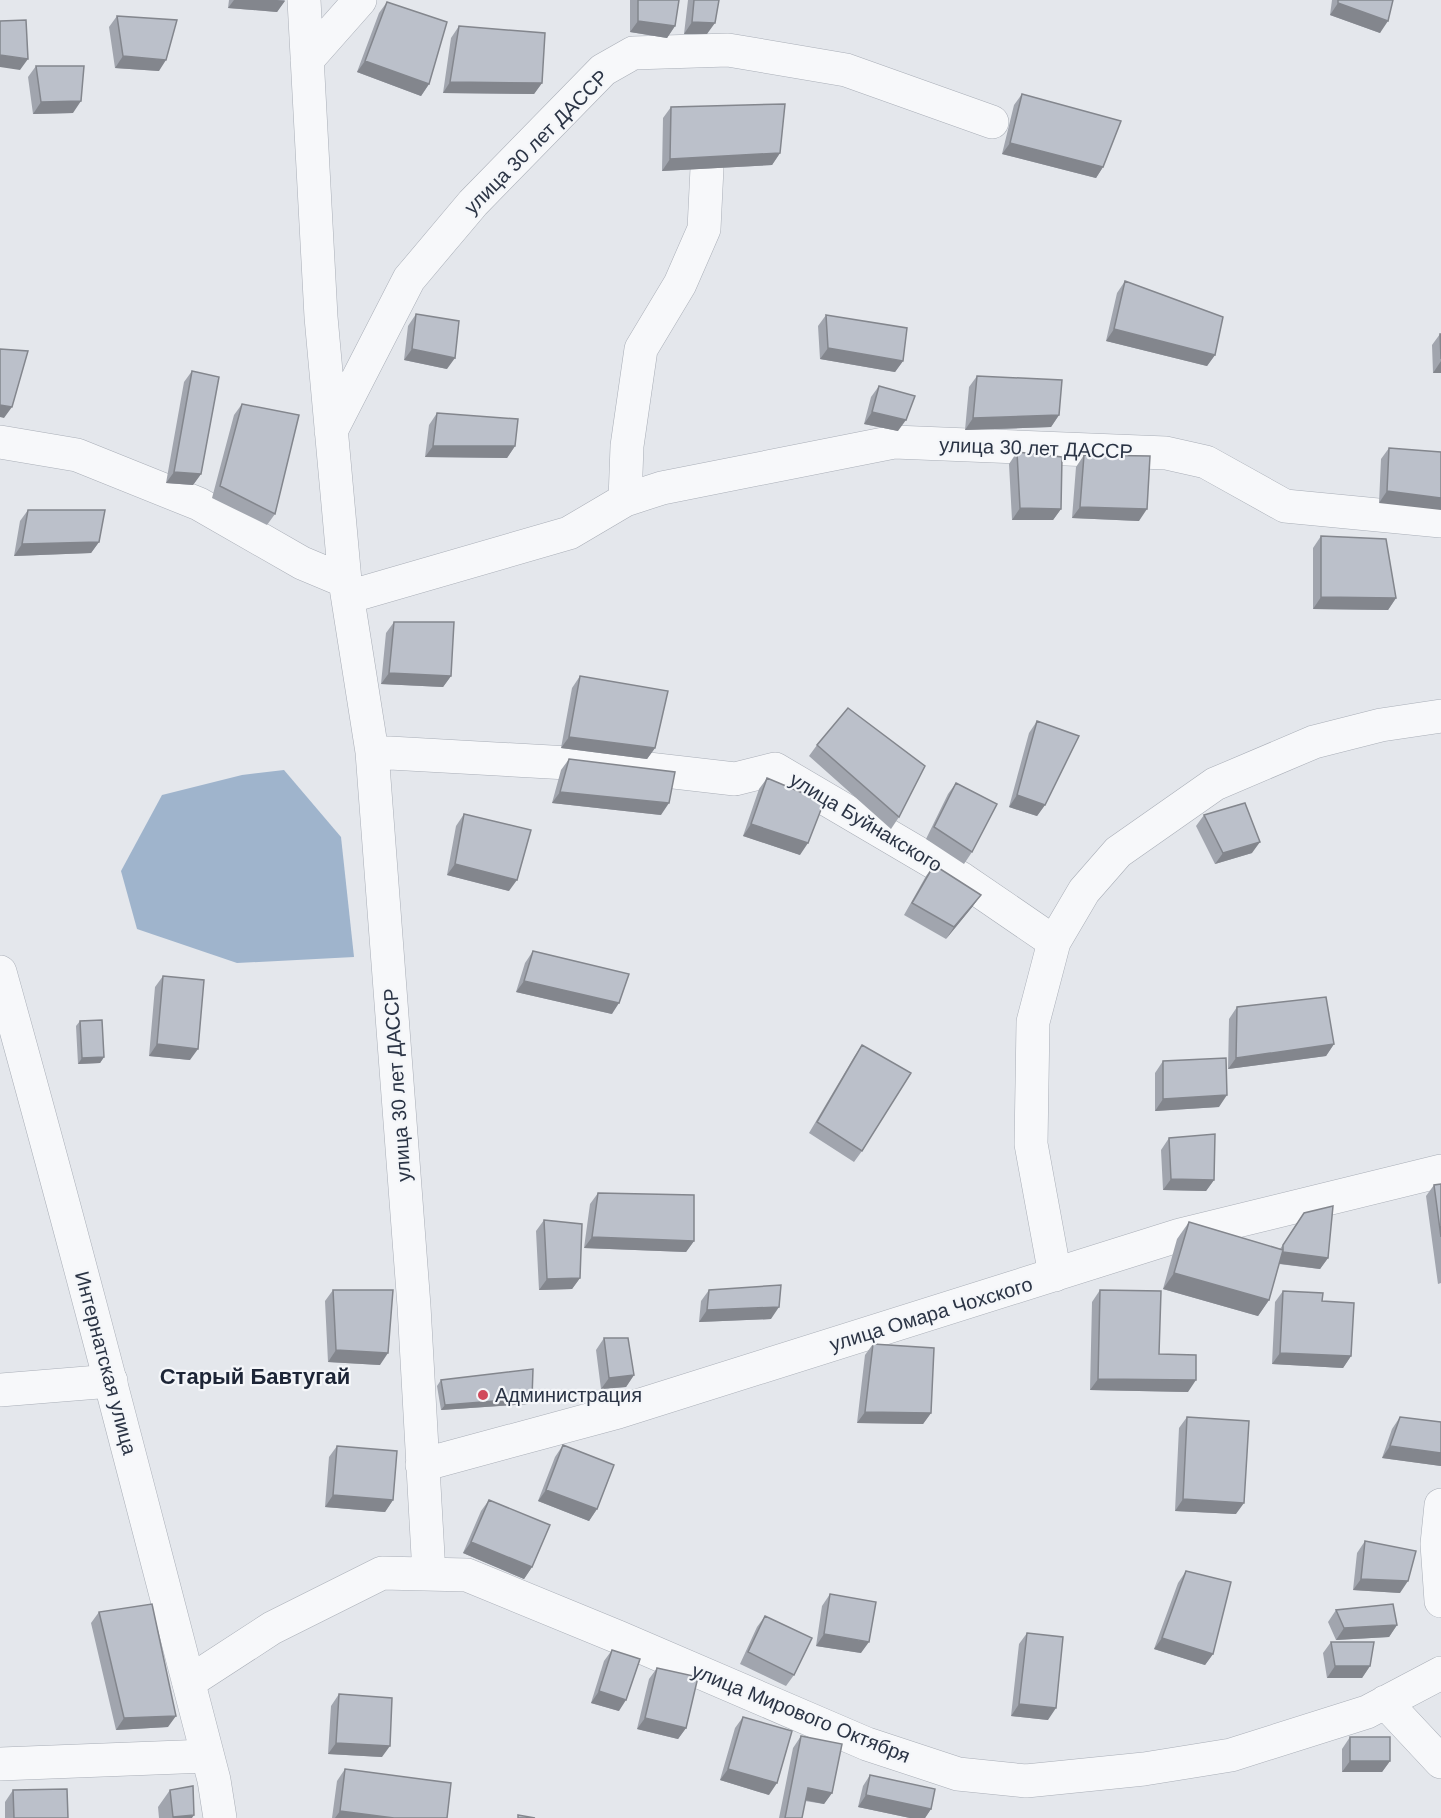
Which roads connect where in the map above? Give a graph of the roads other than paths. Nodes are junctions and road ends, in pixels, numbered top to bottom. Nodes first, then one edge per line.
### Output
1 (304, 0) edge
2 (360, 0) edge
3 (307, 60) junction
4 (992, 122) dead end
5 (707, 168) edge
6 (331, 431) junction
7 (0, 442) edge
8 (625, 500) junction
9 (1441, 521) edge
10 (347, 589) junction
11 (1441, 716) edge
12 (372, 752) junction
13 (1054, 942) junction
14 (0, 972) edge
15 (1441, 1171) edge
16 (1055, 1275) junction
17 (111, 1381) junction
18 (0, 1390) edge
19 (423, 1465) junction
20 (1441, 1505) edge
21 (429, 1574) junction
22 (1441, 1601) edge
23 (1441, 1673) edge
24 (189, 1682) junction
25 (1385, 1702) junction
26 (207, 1756) junction
27 (1441, 1762) edge
28 (0, 1764) edge
29 (220, 1818) edge

1 - 3 street, улица 30 лет ДАССР
2 - 3 street
3 - 6 street, улица 30 лет ДАССР
4 - 6 street, улица 30 лет ДАССР
5 - 8 street
6 - 10 street, улица 30 лет ДАССР
7 - 10 street
8 - 9 street, улица 30 лет ДАССР
8 - 10 street, улица 30 лет ДАССР
10 - 12 street, улица 30 лет ДАССР
11 - 13 street
12 - 13 street, улица Буйнакского
12 - 19 street, улица 30 лет ДАССР
13 - 16 street
14 - 17 street, Интернатская улица
15 - 16 street, улица Омара Чохского
16 - 19 street, улица Омара Чохского
17 - 18 street
17 - 24 street, Интернатская улица
19 - 21 street, улица 30 лет ДАССР
20 - 22 street
21 - 24 street, улица Мирового Октября
21 - 25 street, улица Мирового Октября
23 - 25 street, улица Мирового Октября
24 - 26 street, Интернатская улица
25 - 27 street
26 - 28 street
26 - 29 street, Интернатская улица

